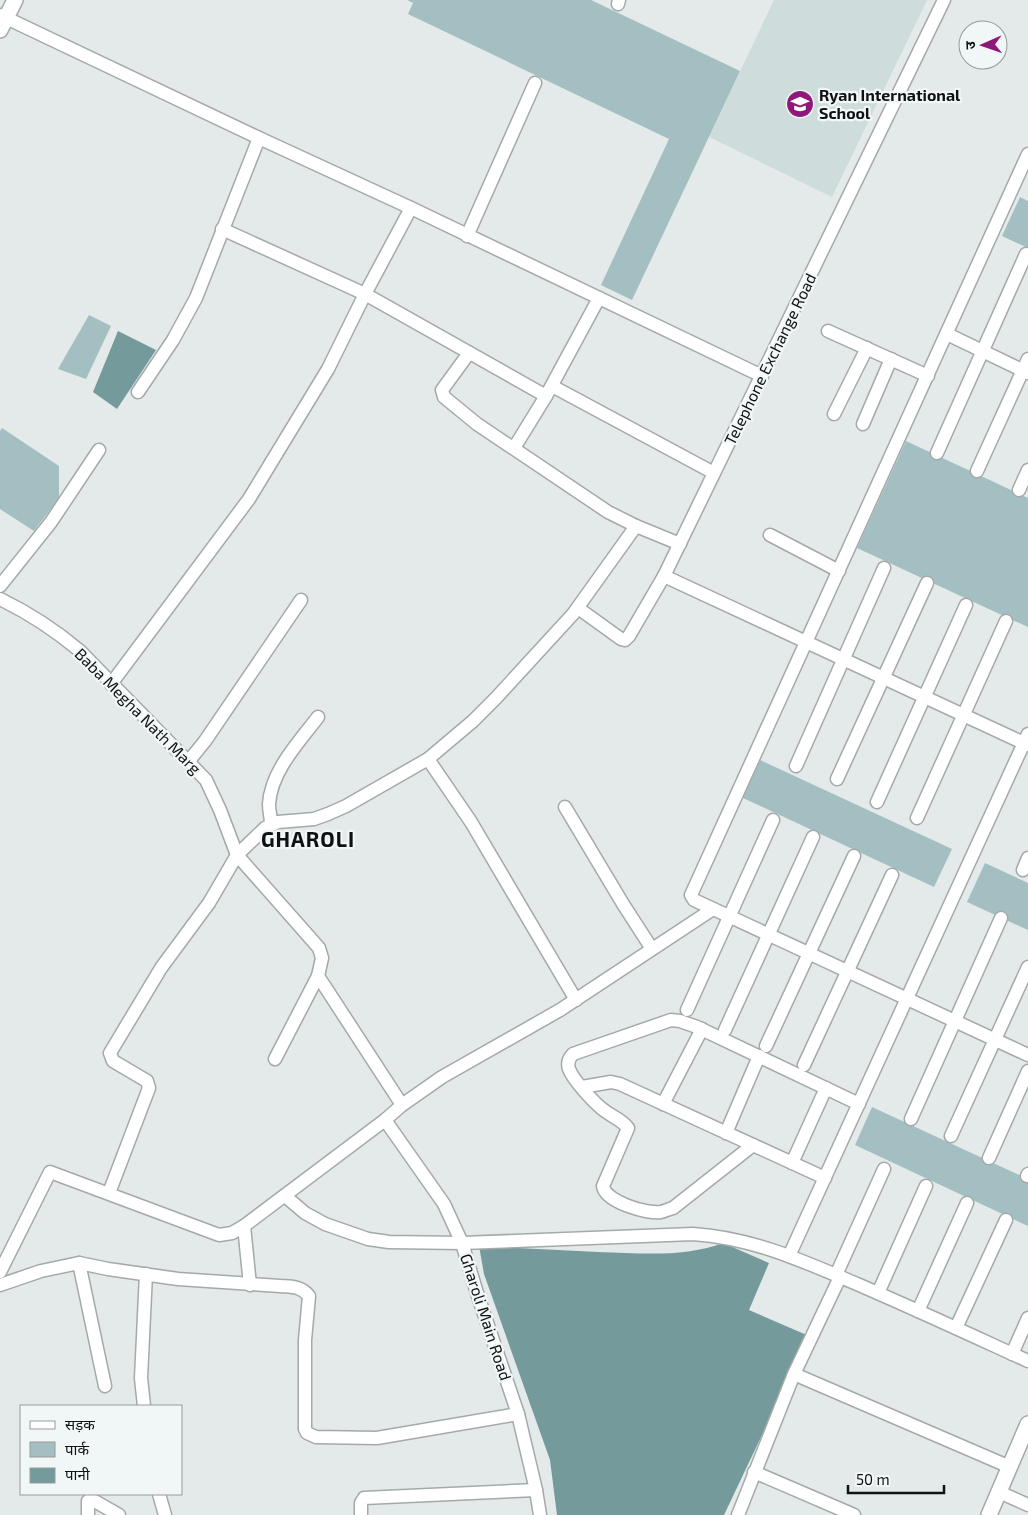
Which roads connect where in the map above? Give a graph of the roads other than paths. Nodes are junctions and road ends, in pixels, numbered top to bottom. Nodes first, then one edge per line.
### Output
1 (14, 0) edge
2 (944, 0) edge
3 (2, 21) edge
4 (535, 83) dead end
5 (258, 138) junction
6 (1028, 154) edge
7 (411, 208) junction
8 (222, 229) junction
9 (467, 236) junction
10 (1026, 254) dead end
11 (365, 294) junction
12 (599, 298) junction
13 (828, 331) dead end
14 (947, 334) junction
15 (867, 348) junction
16 (982, 351) junction
17 (469, 353) junction
18 (892, 359) junction
19 (1026, 367) edge
20 (762, 376) junction
21 (928, 376) junction
22 (549, 391) junction
23 (138, 392) dead end
24 (834, 414) dead end
25 (863, 424) dead end
26 (514, 448) junction
27 (99, 450) dead end
28 (937, 452) dead end
29 (1028, 470) edge
30 (977, 471) dead end
31 (714, 473) junction
32 (1019, 490) dead end
33 (636, 526) junction
34 (770, 535) dead end
35 (680, 544) junction
36 (884, 568) dead end
37 (839, 571) junction
38 (664, 576) junction
39 (927, 583) dead end
40 (0, 586) edge
41 (0, 599) edge
42 (301, 600) dead end
43 (966, 605) dead end
44 (578, 608) junction
45 (1006, 621) dead end
46 (807, 642) junction
47 (844, 659) junction
48 (883, 678) junction
49 (111, 684) junction
50 (924, 697) junction
51 (964, 715) junction
52 (318, 717) dead end
53 (1027, 741) edge
54 (428, 759) junction
55 (188, 762) junction
56 (796, 766) dead end
57 (837, 780) dead end
58 (877, 802) dead end
59 (565, 807) dead end
60 (917, 818) dead end
61 (773, 820) dead end
62 (271, 824) junction
63 (813, 837) dead end
64 (237, 855) junction
65 (854, 856) dead end
66 (892, 874) dead end
67 (713, 909) junction
68 (729, 917) junction
69 (1001, 918) dead end
70 (769, 935) junction
71 (652, 949) junction
72 (809, 954) junction
73 (1028, 967) edge
74 (847, 971) junction
75 (318, 976) junction
76 (907, 999) junction
77 (576, 1000) junction
78 (687, 1010) dead end
79 (955, 1021) junction
80 (702, 1030) junction
81 (726, 1030) dead end
82 (995, 1040) junction
83 (763, 1051) junction
84 (1028, 1055) edge
85 (275, 1059) dead end
86 (804, 1065) dead end
87 (1028, 1071) edge
88 (582, 1087) junction
89 (826, 1088) junction
90 (663, 1104) junction
91 (859, 1104) junction
92 (402, 1105) junction
93 (911, 1119) dead end
94 (385, 1120) junction
95 (726, 1133) junction
96 (951, 1136) dead end
97 (753, 1145) junction
98 (989, 1158) dead end
99 (792, 1163) junction
100 (884, 1169) dead end
101 (825, 1178) junction
102 (926, 1186) dead end
103 (109, 1193) junction
104 (285, 1196) junction
105 (967, 1203) dead end
106 (1006, 1220) dead end
107 (244, 1226) junction
108 (462, 1243) junction
109 (789, 1256) junction
110 (79, 1263) junction
111 (0, 1272) edge
112 (146, 1274) junction
113 (838, 1276) junction
114 (250, 1284) junction
115 (0, 1285) edge
116 (878, 1293) junction
117 (918, 1311) junction
118 (1028, 1318) edge
119 (956, 1328) junction
120 (1012, 1354) junction
121 (1028, 1361) edge
122 (794, 1374) junction
123 (105, 1386) dead end
124 (144, 1405) edge
125 (518, 1414) junction
126 (1028, 1424) edge
127 (1010, 1467) junction
128 (754, 1472) junction
129 (536, 1490) junction
130 (999, 1492) junction
131 (159, 1495) edge
132 (1028, 1505) edge
133 (88, 1515) edge
134 (119, 1515) edge
135 (165, 1515) edge
136 (361, 1515) edge
137 (540, 1515) edge
138 (738, 1515) edge
139 (854, 1515) edge
140 (989, 1515) edge

1 - 3 street
2 - 20 street, Telephone Exchange Road
3 - 5 street
4 - 9 street
5 - 7 street
5 - 8 street
6 - 14 street
7 - 9 street
7 - 11 street
8 - 11 street
8 - 23 street
9 - 12 street
10 - 16 street
11 - 17 street
11 - 49 street
12 - 20 street
12 - 22 street
13 - 15 street
14 - 16 street
14 - 21 street
15 - 18 street
15 - 24 street
16 - 19 street
16 - 28 street
17 - 22 street
17 - 26 street
18 - 21 street
18 - 25 street
19 - 30 street
20 - 31 street, Telephone Exchange Road
21 - 37 street
22 - 26 street
22 - 31 street
26 - 33 street
27 - 40 street
29 - 32 street
31 - 35 street, Telephone Exchange Road
33 - 35 street
33 - 44 street
34 - 37 street
35 - 38 street, Telephone Exchange Road
36 - 47 street
37 - 46 street
38 - 44 street, Telephone Exchange Road
38 - 46 street
39 - 48 street
41 - 49 street, Baba Megha Nath Marg
42 - 55 street
43 - 50 street
44 - 54 street
45 - 51 street
46 - 47 street
46 - 67 street
47 - 48 street
47 - 56 street
48 - 50 street
48 - 57 street
49 - 55 street, Baba Megha Nath Marg
50 - 51 street
50 - 58 street
51 - 53 street
51 - 60 street
52 - 62 street
53 - 76 street
54 - 62 street
54 - 77 street
55 - 64 street, Baba Megha Nath Marg
59 - 71 street
61 - 68 street
62 - 64 street
63 - 70 street
64 - 75 street
64 - 103 street
65 - 72 street
66 - 74 street
67 - 68 street
67 - 71 street
68 - 70 street
68 - 78 street
69 - 79 street
70 - 72 street
70 - 81 street
71 - 77 street
72 - 74 street
72 - 83 street
73 - 82 street
74 - 76 street
74 - 86 street
75 - 85 street
75 - 92 street
76 - 79 street
76 - 91 street
77 - 92 street
79 - 82 street
79 - 93 street
80 - 83 street
80 - 88 street
80 - 90 street
82 - 84 street
82 - 96 street
83 - 89 street
83 - 95 street
87 - 98 street
88 - 90 street
88 - 97 street
89 - 91 street
89 - 99 street
90 - 95 street
91 - 101 street
92 - 94 street
94 - 104 street
94 - 108 street
95 - 97 street
97 - 99 street
99 - 101 street
100 - 113 street
101 - 109 street
102 - 116 street
103 - 107 street
103 - 111 street
104 - 107 street
104 - 108 street, Gharoli Main Road
105 - 117 street
106 - 119 street
107 - 114 street
108 - 109 street
108 - 125 street, Gharoli Main Road
109 - 113 street
110 - 112 street
110 - 115 street
110 - 123 street
112 - 114 street
112 - 124 street
113 - 116 street
113 - 122 street
114 - 125 street
116 - 117 street
117 - 119 street
118 - 120 street
119 - 120 street
120 - 121 street
122 - 127 street
122 - 128 street
125 - 129 street, Gharoli Main Road
126 - 127 street
127 - 130 street
128 - 138 street
128 - 139 street
129 - 136 street
129 - 137 street, Gharoli Main Road
130 - 132 street
130 - 140 street
131 - 135 street
133 - 134 street

